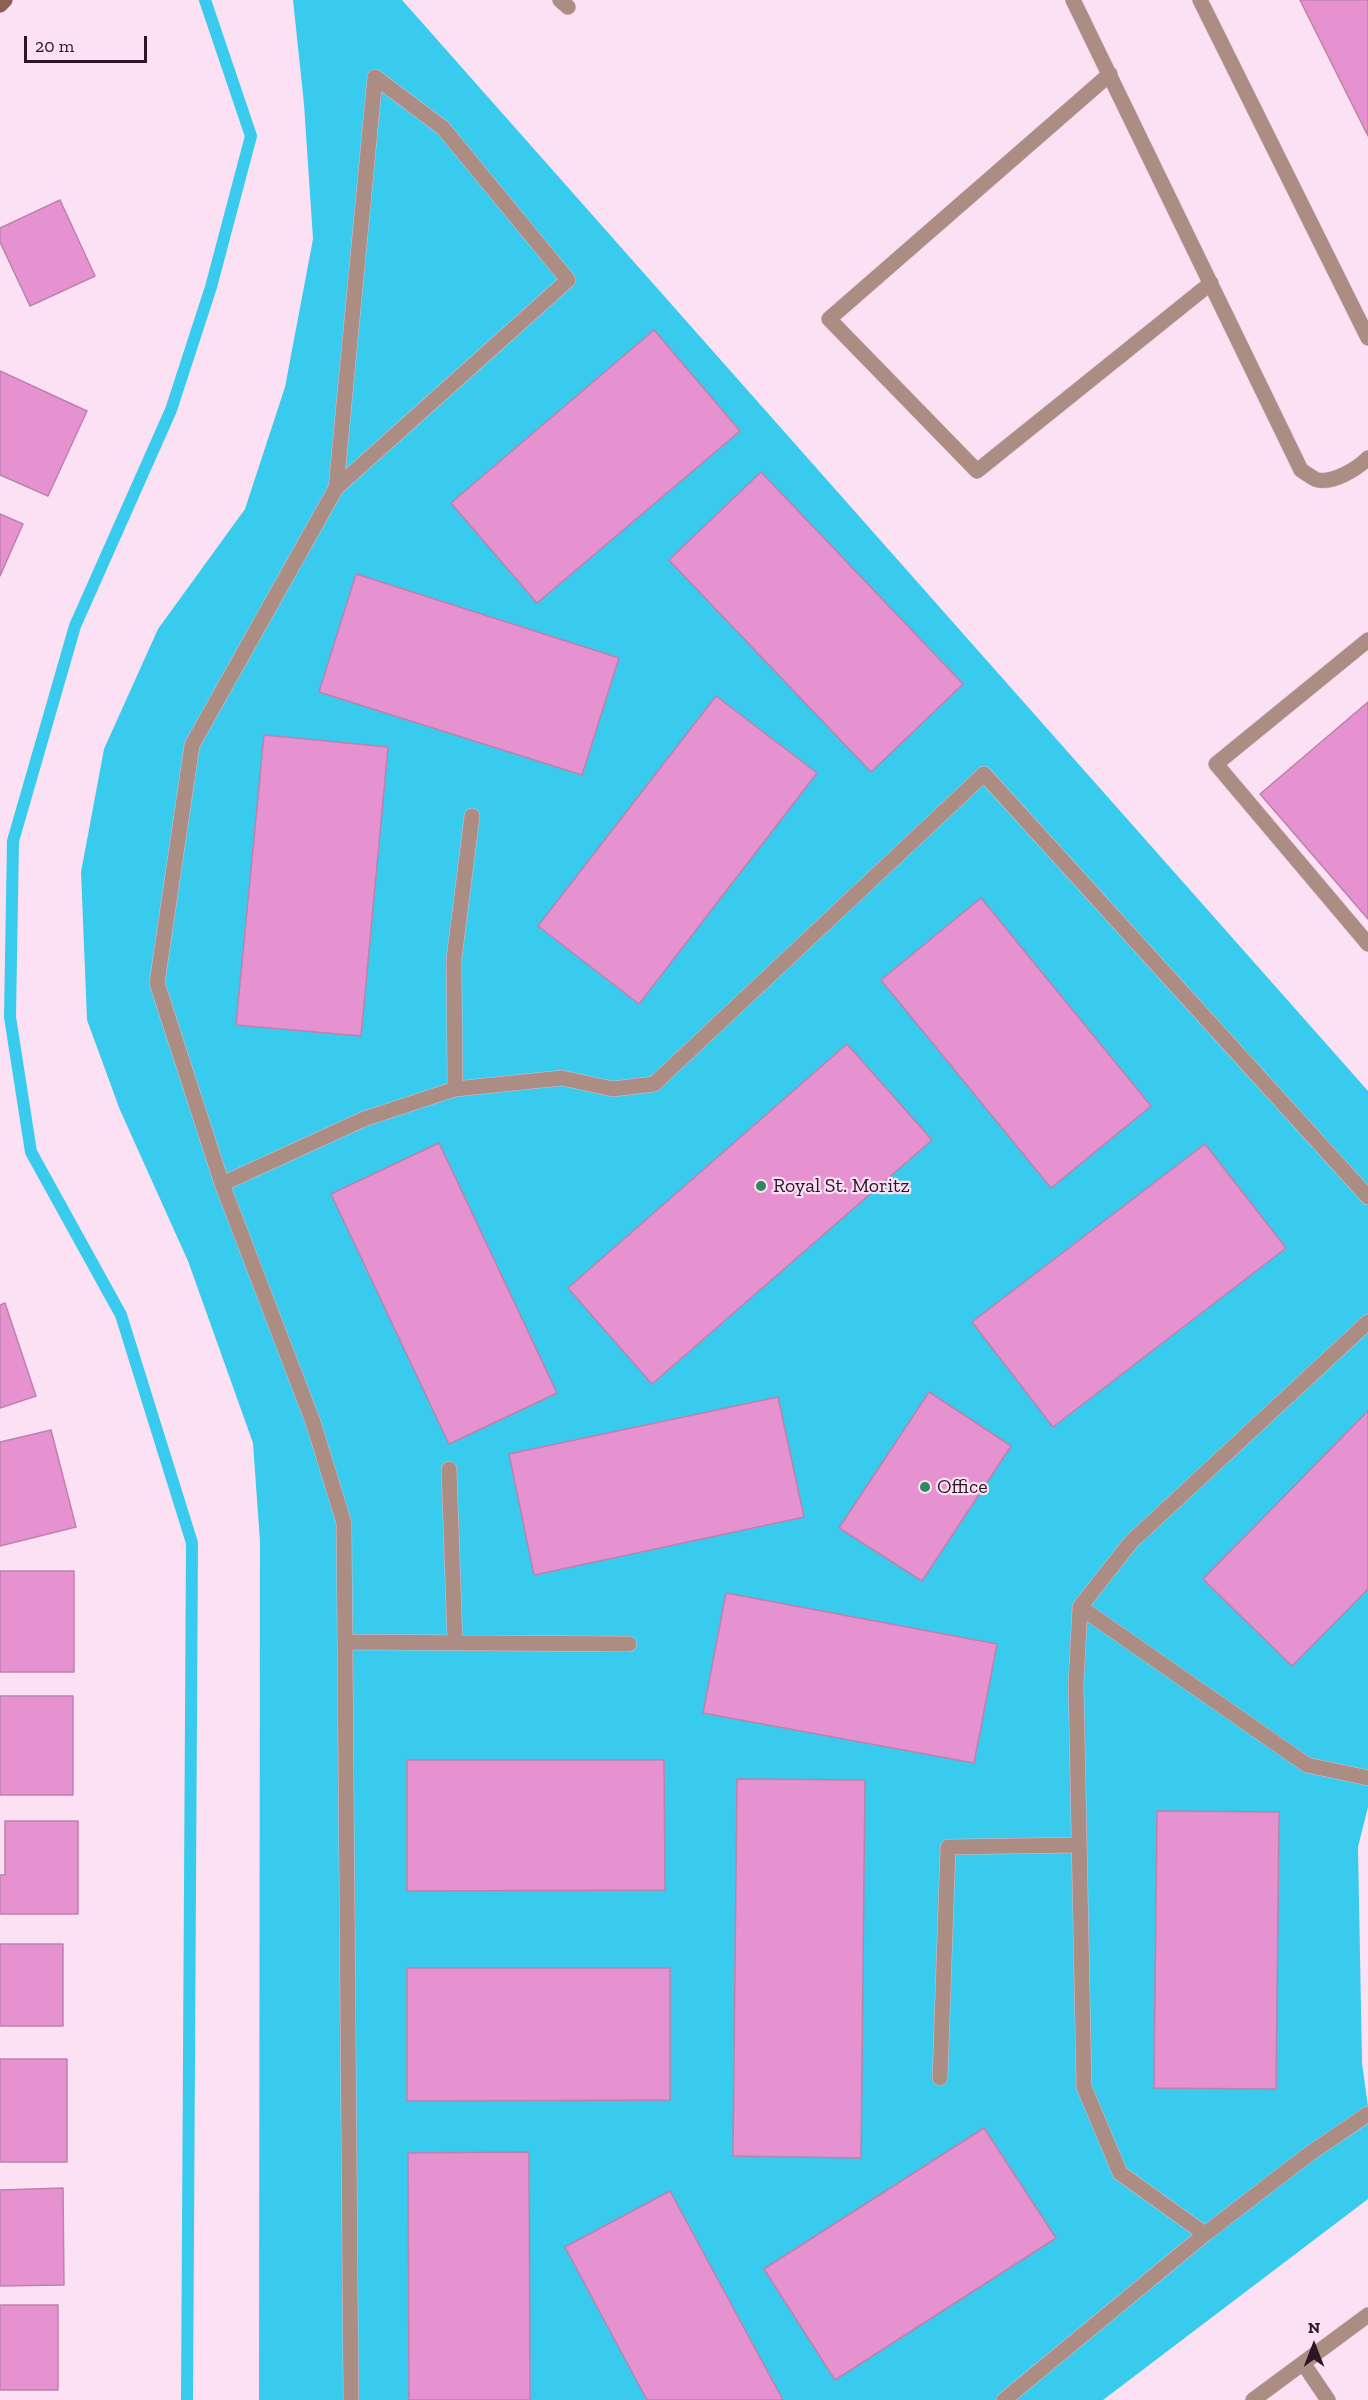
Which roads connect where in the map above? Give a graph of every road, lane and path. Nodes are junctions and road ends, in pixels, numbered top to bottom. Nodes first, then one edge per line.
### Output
1 (5, 0) edge
2 (1073, 0) edge
3 (1200, 0) edge
4 (0, 5) edge
5 (1110, 74) junction
6 (1211, 283) junction
7 (1368, 338) edge
8 (1368, 458) edge
9 (336, 488) junction
10 (1368, 640) edge
11 (472, 816) dead end
12 (1368, 944) edge
13 (455, 1089) junction
14 (222, 1184) junction
15 (1368, 1197) edge
16 (1368, 1322) edge
17 (450, 1469) dead end
18 (1080, 1607) junction
19 (345, 1641) junction
20 (455, 1642) junction
21 (629, 1644) dead end
22 (1368, 1778) edge
23 (1079, 1845) junction
24 (940, 2078) dead end
25 (1368, 2114) edge
26 (1205, 2234) junction
27 (1368, 2315) edge
28 (1304, 2363) junction
29 (351, 2400) edge
30 (1004, 2400) edge
31 (1253, 2400) edge
32 (1328, 2400) edge

1 - 4 street
2 - 5 lane
3 - 7 lane
5 - 6 lane
5 - 6 lane
6 - 8 lane
9 - 9 lane
9 - 14 lane
10 - 12 lane
11 - 13 lane
13 - 14 lane
13 - 15 lane
14 - 19 lane
16 - 18 lane
17 - 20 lane
18 - 22 lane
18 - 23 lane
19 - 20 lane
19 - 29 lane
20 - 21 lane
23 - 24 lane
23 - 26 lane
25 - 26 lane
26 - 30 lane
27 - 28 lane
28 - 31 lane
28 - 32 lane

